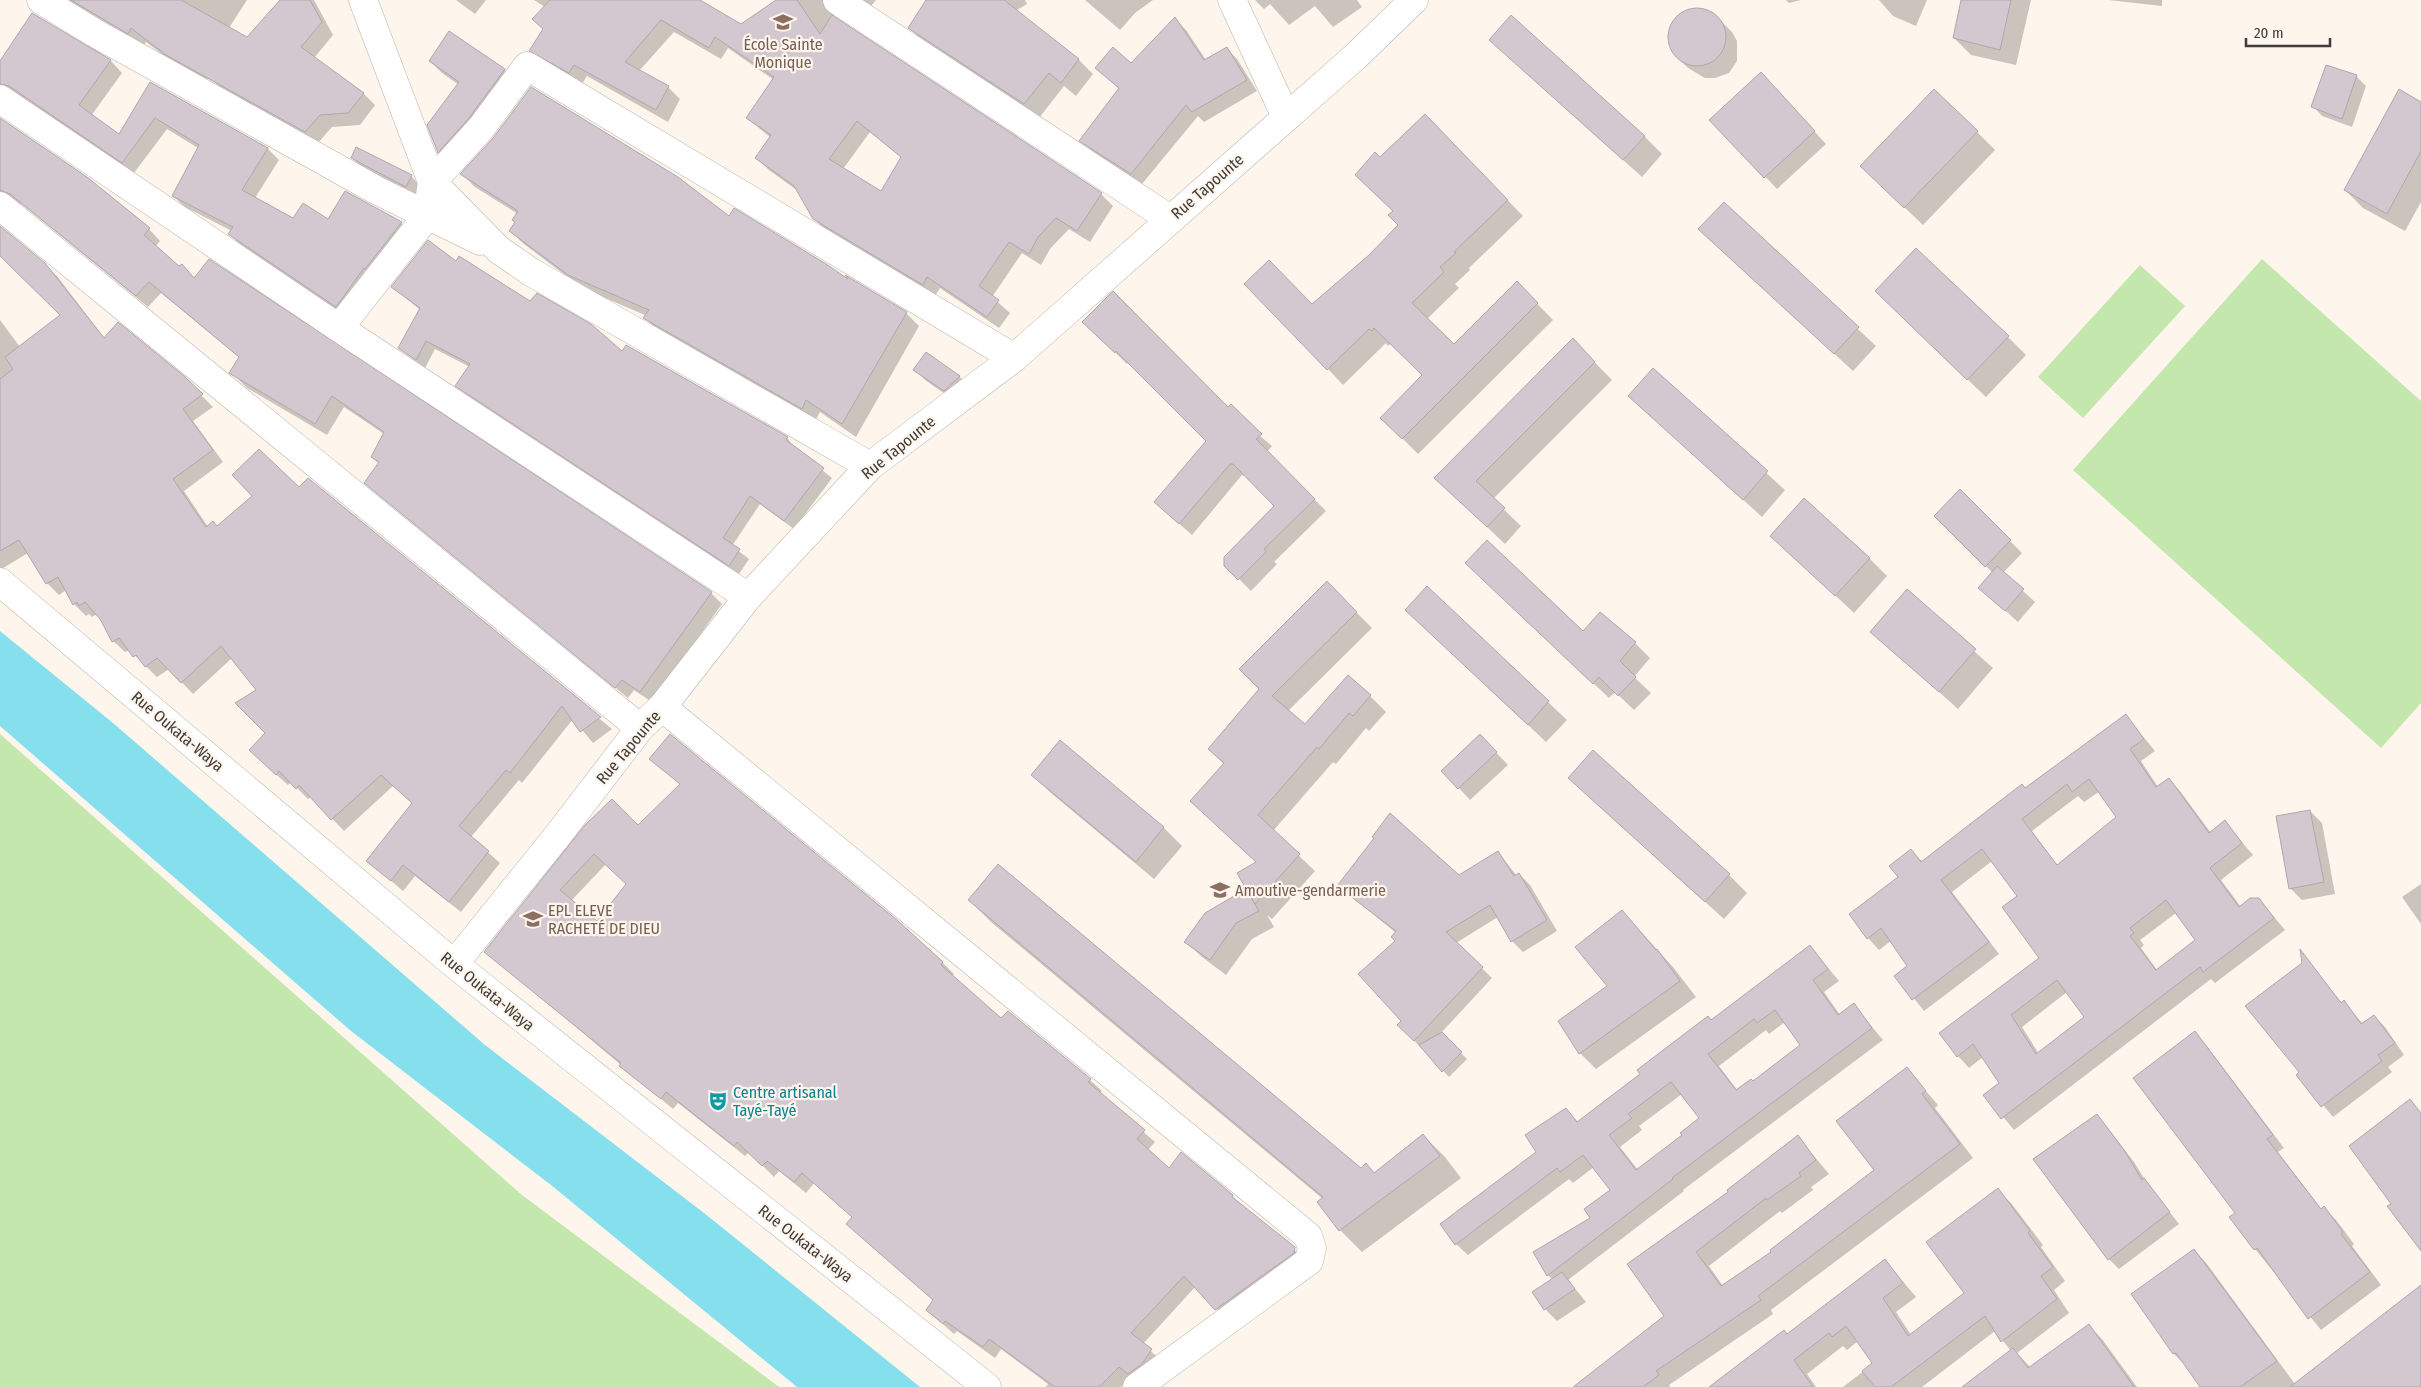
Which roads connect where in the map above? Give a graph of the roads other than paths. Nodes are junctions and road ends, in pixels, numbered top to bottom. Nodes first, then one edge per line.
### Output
1 (41, 0) edge
2 (363, 0) edge
3 (837, 0) edge
4 (1232, 0) edge
5 (1414, 0) edge
6 (0, 99) edge
7 (1286, 116) junction
8 (432, 182) junction
9 (0, 206) edge
10 (427, 216) junction
11 (1170, 219) junction
12 (499, 250) junction
13 (339, 328) junction
14 (1014, 358) junction
15 (870, 466) junction
16 (0, 582) edge
17 (748, 597) junction
18 (662, 707) junction
19 (640, 728) junction
20 (454, 964) junction
21 (988, 1387) edge
22 (1137, 1387) edge

1 - 10 street
2 - 8 street
3 - 11 street
4 - 7 street
5 - 7 street, Rue Tapounte
6 - 13 street
7 - 11 street, Rue Tapounte
8 - 10 street
8 - 12 street
8 - 14 street
9 - 19 street
10 - 12 street
10 - 13 street
11 - 14 street, Rue Tapounte
12 - 15 street
13 - 17 street
14 - 15 street, Rue Tapounte
15 - 17 street, Rue Tapounte
16 - 20 street, Rue Oukata-Waya
17 - 18 street, Rue Tapounte
18 - 19 street, Rue Tapounte
18 - 22 street
19 - 20 street, Rue Tapounte
20 - 21 street, Rue Oukata-Waya

